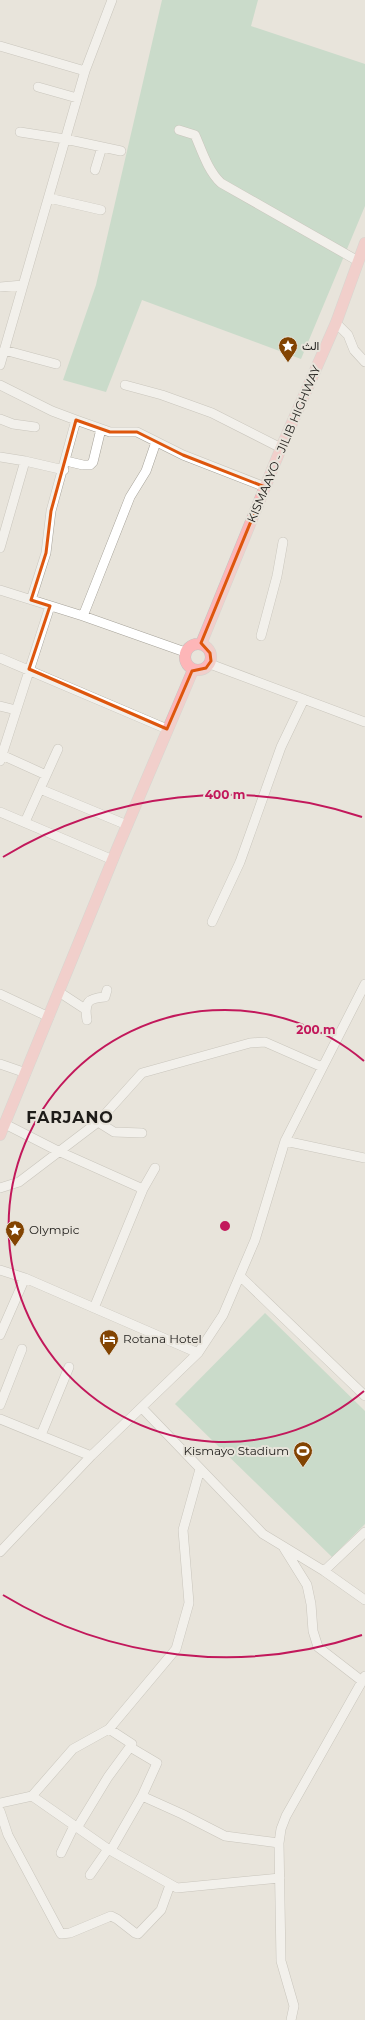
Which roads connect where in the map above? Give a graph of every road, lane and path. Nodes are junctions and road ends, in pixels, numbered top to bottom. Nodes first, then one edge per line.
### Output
1 (112, 0) edge
2 (0, 46) edge
3 (85, 71) junction
4 (38, 87) dead end
5 (77, 98) junction
6 (179, 130) dead end
7 (20, 132) dead end
8 (66, 139) junction
9 (102, 147) junction
10 (121, 151) dead end
11 (95, 170) dead end
12 (49, 198) junction
13 (101, 210) dead end
14 (365, 243) edge
15 (358, 261) junction
16 (22, 285) junction
17 (0, 287) edge
18 (336, 323) junction
19 (4, 350) junction
20 (365, 362) edge
21 (56, 364) dead end
22 (0, 365) edge
23 (0, 385) edge
24 (125, 385) dead end
25 (0, 419) edge
26 (76, 420) junction
27 (35, 427) dead end
28 (102, 429) junction
29 (156, 442) junction
30 (281, 448) junction
31 (0, 457) edge
32 (25, 461) junction
33 (65, 466) junction
34 (265, 487) junction
35 (283, 542) dead end
36 (0, 548) edge
37 (0, 590) edge
38 (31, 600) junction
39 (50, 606) junction
40 (83, 616) junction
41 (261, 636) dead end
42 (201, 644) junction
43 (186, 652) junction
44 (0, 658) edge
45 (210, 664) junction
46 (29, 669) junction
47 (193, 670) junction
48 (304, 699) junction
49 (0, 706) edge
50 (16, 710) junction
51 (365, 722) edge
52 (167, 729) junction
53 (58, 749) dead end
54 (1, 758) edge
55 (46, 775) junction
56 (40, 789) junction
57 (0, 812) edge
58 (25, 822) junction
59 (127, 825) junction
60 (113, 860) junction
61 (212, 922) dead end
62 (365, 984) edge
63 (107, 990) dead end
64 (59, 992) junction
65 (0, 994) edge
66 (85, 1009) junction
67 (49, 1017) junction
68 (87, 1020) dead end
69 (0, 1064) edge
70 (322, 1067) junction
71 (26, 1073) junction
72 (98, 1122) junction
73 (5, 1124) junction
74 (142, 1133) dead end
75 (0, 1135) edge
76 (285, 1141) junction
77 (58, 1151) junction
78 (365, 1158) edge
79 (155, 1168) dead end
80 (0, 1188) edge
81 (143, 1189) junction
82 (0, 1270) edge
83 (240, 1276) junction
84 (25, 1278) junction
85 (94, 1308) junction
86 (0, 1335) edge
87 (22, 1349) dead end
88 (198, 1353) junction
89 (69, 1367) dead end
90 (365, 1396) edge
91 (0, 1404) edge
92 (142, 1408) junction
93 (0, 1419) edge
94 (42, 1435) junction
95 (91, 1456) junction
96 (200, 1470) junction
97 (365, 1532) edge
98 (283, 1547) junction
99 (0, 1552) edge
100 (324, 1571) junction
101 (365, 1600) edge
102 (364, 1678) edge
103 (109, 1729) junction
104 (130, 1746) junction
105 (32, 1796) junction
106 (142, 1796) junction
107 (0, 1803) edge
108 (0, 1811) edge
109 (75, 1827) junction
110 (279, 1843) junction
111 (110, 1850) junction
112 (61, 1853) dead end
113 (90, 1875) dead end
114 (280, 1878) junction
115 (170, 1885) junction
116 (291, 2020) edge

1 - 3 street
2 - 3 street
3 - 5 street
4 - 5 street
5 - 8 street
6 - 15 street
7 - 8 street
8 - 9 street
8 - 12 street
9 - 10 street
9 - 11 street
12 - 13 street
12 - 16 street
14 - 15 main road, KISMAAYO - JILIB HIGHWAY
15 - 18 main road, KISMAAYO - JILIB HIGHWAY
16 - 17 street
16 - 19 street
18 - 20 street
18 - 30 main road, KISMAAYO - JILIB HIGHWAY
19 - 21 street
19 - 22 street
23 - 26 street
24 - 30 street
25 - 27 street
26 - 28 street
26 - 33 street
28 - 29 street
28 - 33 street
29 - 34 street
29 - 40 street
30 - 34 main road, KISMAAYO - JILIB HIGHWAY
31 - 32 street
32 - 33 street
32 - 36 street
33 - 38 street
34 - 42 main road, KISMAAYO - JILIB HIGHWAY
35 - 41 street
37 - 38 street
38 - 39 street
39 - 40 street
39 - 46 street
40 - 43 street
42 - 43 main road
42 - 45 main road
43 - 47 main road
44 - 46 street
45 - 47 main road
45 - 48 street
46 - 50 street
46 - 52 street
47 - 52 main road
48 - 51 street
48 - 61 street
49 - 50 street
50 - 54 street
52 - 59 main road
53 - 55 street
54 - 55 street
55 - 56 street
56 - 58 street
56 - 59 street
57 - 58 street
58 - 60 street
59 - 60 main road
60 - 64 main road
62 - 70 street
63 - 66 street
64 - 66 street
64 - 67 main road
65 - 67 street
66 - 68 street
67 - 71 main road
69 - 71 street
70 - 72 street
70 - 76 street
71 - 73 main road
72 - 74 street
72 - 77 street
73 - 75 main road
73 - 77 street
76 - 78 street
76 - 83 street
77 - 80 street
77 - 81 street
79 - 81 street
81 - 85 street
82 - 84 street
83 - 88 street
83 - 90 street
84 - 85 street
84 - 86 street
85 - 88 street
87 - 91 street
88 - 92 street
89 - 94 street
92 - 95 street
92 - 96 street
93 - 94 street
94 - 95 street
95 - 99 street
96 - 98 street
96 - 103 street
97 - 100 street
98 - 100 street
98 - 102 street
100 - 101 street
102 - 110 street
103 - 104 street
103 - 105 street
104 - 106 street
104 - 109 street
105 - 107 street
105 - 109 street
106 - 110 street
106 - 111 street
108 - 115 street
109 - 111 street
109 - 112 street
110 - 114 street
111 - 113 street
111 - 115 street
114 - 115 street
114 - 116 street

